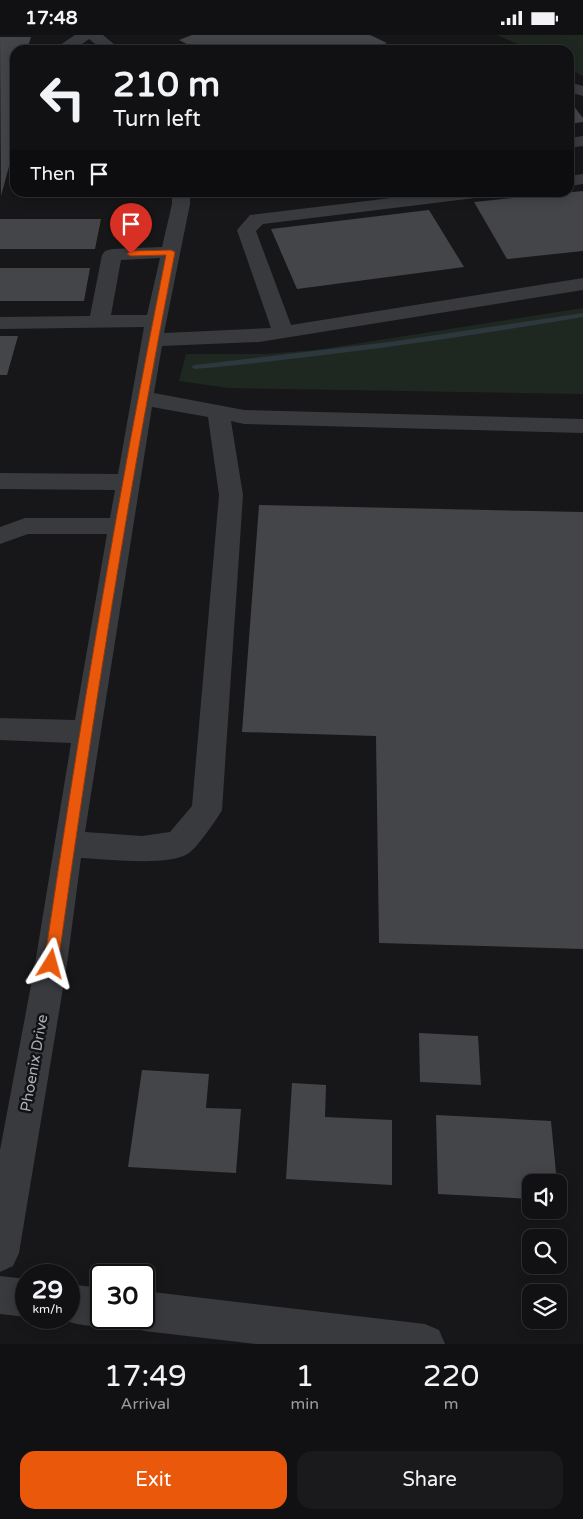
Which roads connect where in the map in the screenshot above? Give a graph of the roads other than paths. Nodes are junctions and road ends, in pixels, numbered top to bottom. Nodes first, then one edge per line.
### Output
1 (86, 35) edge
2 (92, 35) edge
3 (68, 45) edge
4 (107, 45) edge
5 (181, 197) edge
6 (441, 197) edge
7 (171, 252) junction
8 (583, 283) edge
9 (0, 323) edge
10 (99, 323) junction
11 (154, 331) junction
12 (283, 332) junction
13 (142, 398) junction
14 (218, 412) junction
15 (583, 426) edge
16 (0, 481) edge
17 (128, 482) junction
18 (121, 526) junction
19 (0, 536) edge
20 (0, 729) edge
21 (87, 732) junction
22 (68, 845) junction
23 (0, 1253) edge
24 (0, 1295) edge
25 (15, 1297) edge
26 (155, 1312) edge
27 (425, 1344) edge

1 - 3 street
2 - 4 street
5 - 7 street, Phoenix Drive
6 - 12 street
7 - 10 street
7 - 11 street, Phoenix Drive
8 - 12 street
9 - 10 street
10 - 11 street
11 - 12 street
11 - 13 street, Phoenix Drive
13 - 14 street
13 - 17 street, Phoenix Drive
14 - 15 street
14 - 22 street
16 - 17 street
17 - 18 street, Phoenix Drive
18 - 19 street
18 - 21 street, Phoenix Drive
20 - 21 street
21 - 22 street, Phoenix Drive
22 - 23 street, Phoenix Drive
24 - 25 street
26 - 27 street

